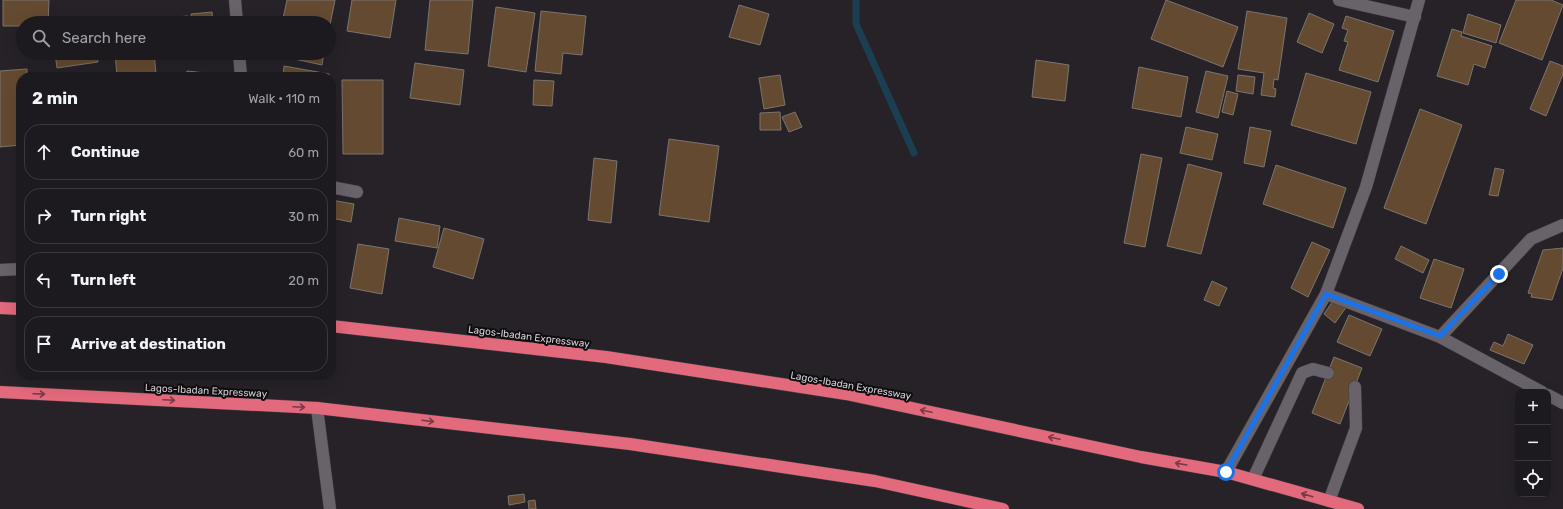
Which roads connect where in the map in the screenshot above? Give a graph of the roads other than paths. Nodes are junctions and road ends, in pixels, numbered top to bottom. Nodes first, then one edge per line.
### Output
1 (235, 0) edge
2 (1339, 0) edge
3 (1418, 0) edge
4 (236, 16) edge
5 (1414, 17) junction
6 (240, 60) edge
7 (241, 72) edge
8 (336, 188) edge
9 (357, 192) dead end
10 (1563, 225) edge
11 (16, 269) edge
12 (0, 270) edge
13 (1326, 294) junction
14 (0, 308) edge
15 (16, 309) edge
16 (336, 327) edge
17 (1440, 336) junction
18 (1328, 373) dead end
19 (1355, 387) dead end
20 (1537, 389) edge
21 (0, 392) edge
22 (1551, 397) edge
23 (1563, 403) edge
24 (317, 408) junction
25 (1226, 472) junction
26 (1253, 479) junction
27 (1329, 501) junction
28 (330, 509) edge
29 (1003, 509) edge
30 (1358, 509) edge

1 - 4 street
2 - 5 street
3 - 5 street
5 - 13 street
6 - 7 street
8 - 9 street
10 - 17 street
11 - 12 street
13 - 17 street
13 - 25 street
14 - 15 highway
25 -> 16 highway, Lagos-Ibadan Expressway
17 - 20 street
18 - 26 street
19 - 27 street
21 -> 24 highway, Lagos-Ibadan Expressway
22 - 23 street
24 - 28 street
24 -> 29 highway, Lagos-Ibadan Expressway
25 - 26 highway, Lagos-Ibadan Expressway
27 -> 26 highway, Lagos-Ibadan Expressway
27 - 30 highway, Lagos-Ibadan Expressway

